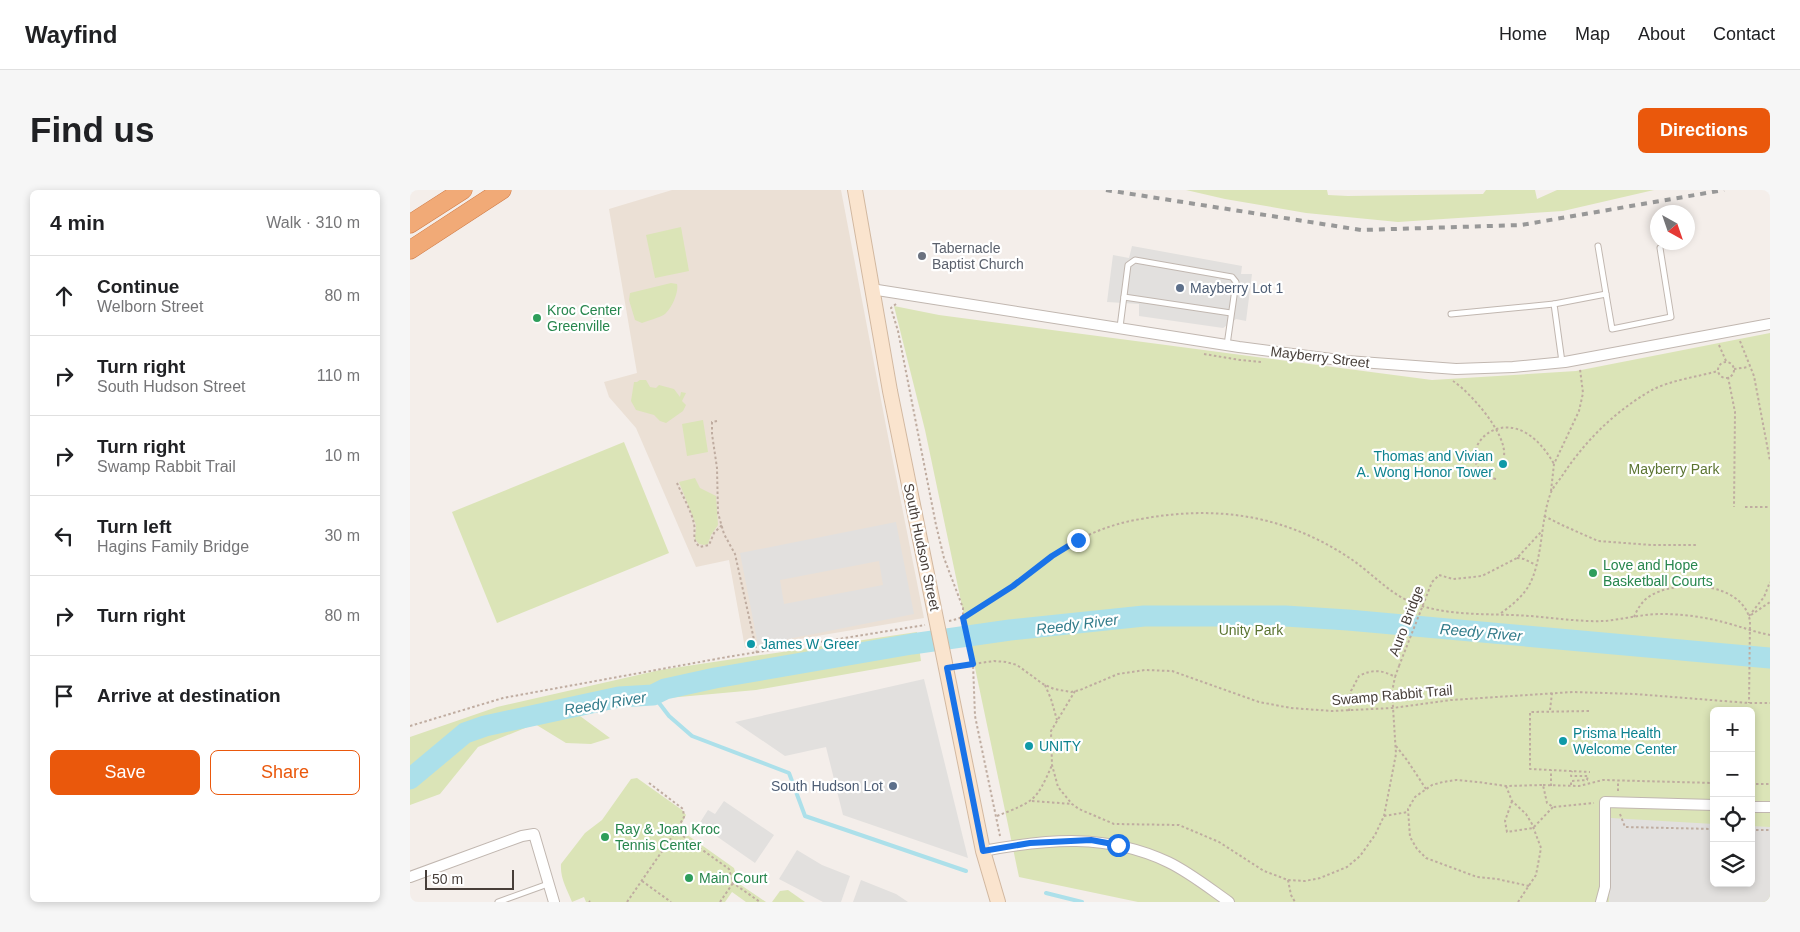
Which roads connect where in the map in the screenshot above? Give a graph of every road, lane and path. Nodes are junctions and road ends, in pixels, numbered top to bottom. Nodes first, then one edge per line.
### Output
1 (463, 190) edge
2 (502, 190) edge
3 (855, 190) edge
4 (410, 224) edge
5 (1598, 246) dead end
6 (410, 250) edge
7 (1660, 250) edge
8 (871, 289) junction
9 (1606, 294) junction
10 (1124, 297) junction
11 (1554, 304) junction
12 (890, 308) dead end
13 (1231, 313) junction
14 (1451, 314) dead end
15 (1770, 324) edge
16 (1120, 327) junction
17 (1717, 340) dead end
18 (1740, 341) dead end
19 (1228, 344) junction
20 (1562, 362) junction
21 (1726, 362) junction
22 (1580, 365) dead end
23 (1750, 367) junction
24 (1734, 369) junction
25 (1718, 371) junction
26 (1728, 377) junction
27 (1451, 380) dead end
28 (717, 421) dead end
29 (1494, 429) junction
30 (1770, 438) edge
31 (1766, 439) junction
32 (1504, 456) dead end
33 (1770, 461) edge
34 (1554, 464) junction
35 (1496, 480) dead end
36 (677, 482) dead end
37 (1550, 493) junction
38 (1745, 507) dead end
39 (1770, 507) edge
40 (1734, 508) dead end
41 (1544, 516) junction
42 (722, 525) junction
43 (1542, 530) junction
44 (1698, 545) dead end
45 (1517, 558) junction
46 (1536, 565) junction
47 (1770, 582) edge
48 (1770, 602) edge
49 (1500, 614) junction
50 (1749, 616) junction
51 (1634, 617) junction
52 (963, 618) junction
53 (939, 628) junction
54 (1751, 631) junction
55 (1770, 635) edge
56 (757, 652) junction
57 (946, 661) junction
58 (973, 664) junction
59 (1395, 677) junction
60 (1044, 685) junction
61 (1075, 691) junction
62 (1552, 693) junction
63 (1749, 703) junction
64 (1770, 703) edge
65 (1393, 708) junction
66 (1349, 711) junction
67 (1550, 711) junction
68 (1589, 711) dead end
69 (1057, 721) junction
70 (410, 726) edge
71 (1396, 746) junction
72 (1052, 765) junction
73 (1551, 770) junction
74 (1572, 771) junction
75 (1590, 772) dead end
76 (1618, 781) junction
77 (1710, 783) edge
78 (649, 784) dead end
79 (1755, 784) edge
80 (1770, 784) edge
81 (1543, 785) junction
82 (1506, 786) junction
83 (1551, 786) junction
84 (1571, 786) junction
85 (1426, 790) junction
86 (1618, 795) dead end
87 (1031, 801) junction
88 (1512, 801) junction
89 (1605, 802) junction
90 (1072, 804) junction
91 (1710, 805) edge
92 (1553, 807) junction
93 (1755, 807) edge
94 (1770, 807) edge
95 (1408, 812) junction
96 (1619, 812) dead end
97 (997, 816) junction
98 (1384, 816) junction
99 (1533, 828) junction
100 (1710, 829) edge
101 (1755, 830) edge
102 (1770, 830) edge
103 (676, 832) junction
104 (1000, 836) dead end
105 (983, 851) junction
106 (410, 878) edge
107 (1288, 880) junction
108 (642, 881) junction
109 (733, 883) junction
110 (548, 884) junction
111 (1529, 886) junction
112 (498, 902) edge
113 (554, 902) edge
114 (627, 902) edge
115 (671, 902) edge
116 (720, 902) edge
117 (760, 902) edge
118 (998, 902) edge
119 (1228, 902) edge
120 (1295, 902) edge
121 (1518, 902) edge
122 (1601, 902) edge

1 - 4 highway
2 - 6 highway
3 - 8 street, South Hudson Street
5 - 9 lane
7 - 9 lane
8 - 16 street, Mayberry Street
8 - 53 street, South Hudson Street
9 - 11 lane
10 - 13 lane
10 - 13 lane
10 - 16 lane
11 - 14 lane
11 - 20 lane
12 - 52 path
13 - 19 lane
15 - 20 street, Mayberry Street
16 - 19 street, Mayberry Street
17 - 21 path
18 - 23 path
19 - 20 street, Mayberry Street
21 - 24 path
21 - 25 path
22 - 34 path
23 - 24 path
23 - 31 path
24 - 26 path
25 - 26 path
25 - 37 path
26 - 40 path
27 - 29 path
28 - 42 path
29 - 32 path
29 - 34 path
29 - 35 path
30 - 31 path
31 - 33 path
34 - 37 path
36 - 42 path
37 - 41 path
38 - 39 path
41 - 43 path
41 - 44 path
42 - 56 path
43 - 45 path
43 - 46 path
45 - 46 path
45 - 59 path, Auro Bridge, bridge
46 - 49 path
47 - 50 path
48 - 50 path
49 - 51 path
49 - 52 path
50 - 51 path
50 - 54 path
51 - 54 path
52 - 58 path
53 - 56 path
53 - 57 street, South Hudson Street
54 - 55 path
54 - 63 path
56 - 70 path
57 - 58 path
57 - 105 street, South Hudson Street
58 - 60 path
58 - 97 path
59 - 65 path, Auro Bridge
59 - 66 path
60 - 61 path
60 - 69 path
61 - 66 path, Swamp Rabbit Trail
61 - 69 path
62 - 63 path, Swamp Rabbit Trail
62 - 65 path, Swamp Rabbit Trail
62 - 67 path
63 - 64 path, Swamp Rabbit Trail
65 - 66 path, Swamp Rabbit Trail
65 - 71 path, Auro Bridge
67 - 68 path
67 - 73 path
69 - 72 path
71 - 85 path
71 - 98 path, Auro Bridge
72 - 87 path
72 - 90 path
73 - 74 path
73 - 83 path
74 - 75 path
74 - 84 path
76 - 77 path
76 - 84 path
76 - 86 path
78 - 103 path
79 - 80 path
81 - 82 path
81 - 83 path
81 - 92 path
82 - 85 path
82 - 88 path
83 - 84 path
85 - 95 path
87 - 90 path
87 - 97 path
88 - 99 path
88 - 99 path
89 - 91 street
89 - 92 path
89 - 122 street
90 - 107 path
92 - 99 path
93 - 94 street
95 - 98 path
95 - 111 path
96 - 100 path
97 - 104 path
98 - 107 path, Auro Bridge
99 - 111 path
101 - 102 path
103 - 108 path
103 - 109 path
105 - 118 street, South Hudson Street
105 - 119 street
106 - 110 street
107 - 120 path
108 - 114 path
108 - 115 path
109 - 116 path
109 - 117 path
110 - 112 lane
110 - 113 street
111 - 121 path

